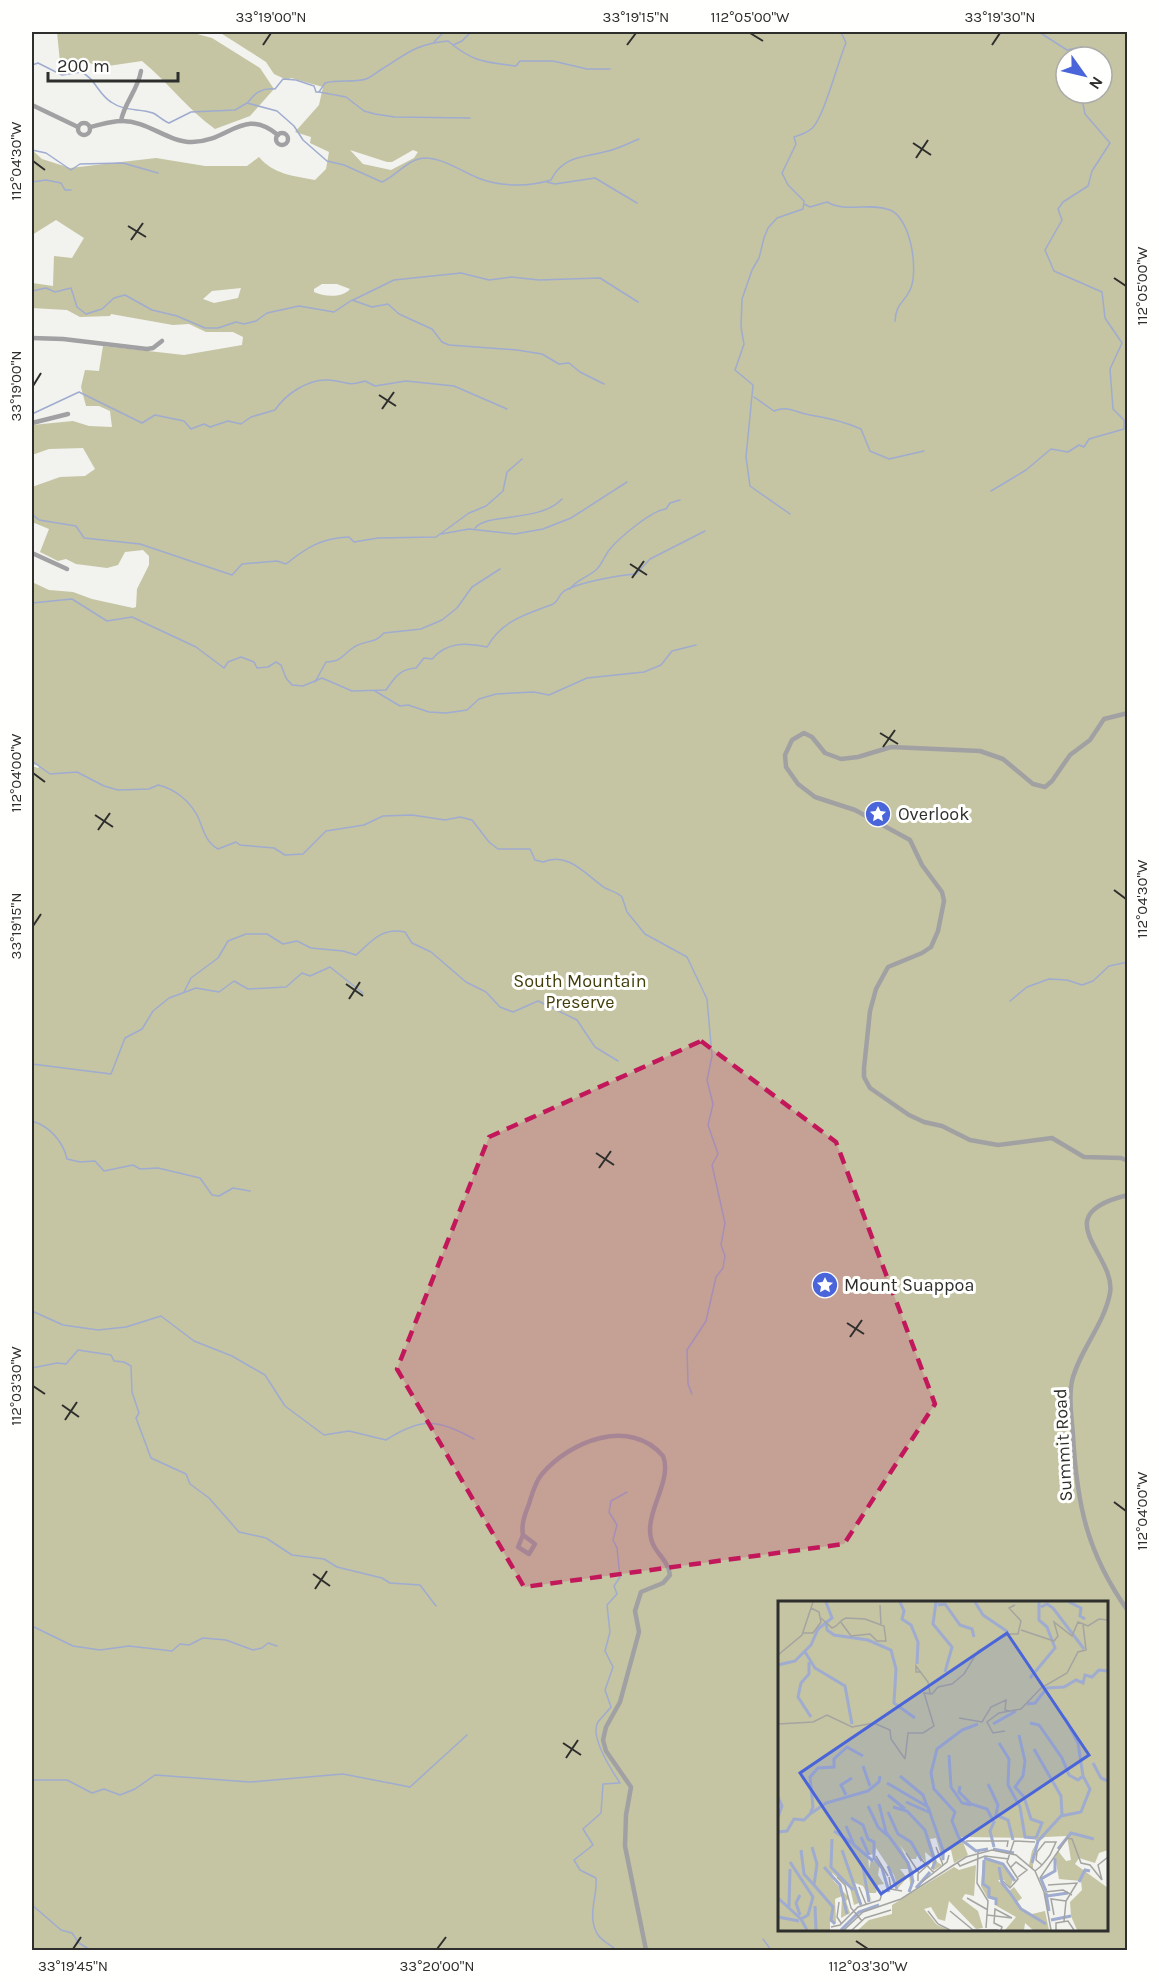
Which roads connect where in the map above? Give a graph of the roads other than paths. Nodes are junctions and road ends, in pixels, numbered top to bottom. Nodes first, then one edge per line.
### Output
1 (141, 71) dead end
2 (32, 105) edge
3 (121, 121) junction
4 (78, 127) junction
5 (90, 127) junction
6 (278, 135) dead end
7 (32, 338) edge
8 (162, 341) dead end
9 (68, 414) dead end
10 (32, 423) edge
11 (32, 553) edge
12 (67, 569) dead end
13 (1128, 713) edge
14 (1128, 1161) edge
15 (1128, 1195) edge
16 (523, 1535) dead end
17 (1128, 1611) edge
18 (646, 1950) edge

1 - 3 street
2 - 4 street
3 - 5 street
3 - 6 street
4 - 5 street
4 - 5 street
7 - 8 street
9 - 10 street
11 - 12 street
13 - 14 street
15 - 17 street, Summit Road
16 - 18 street

